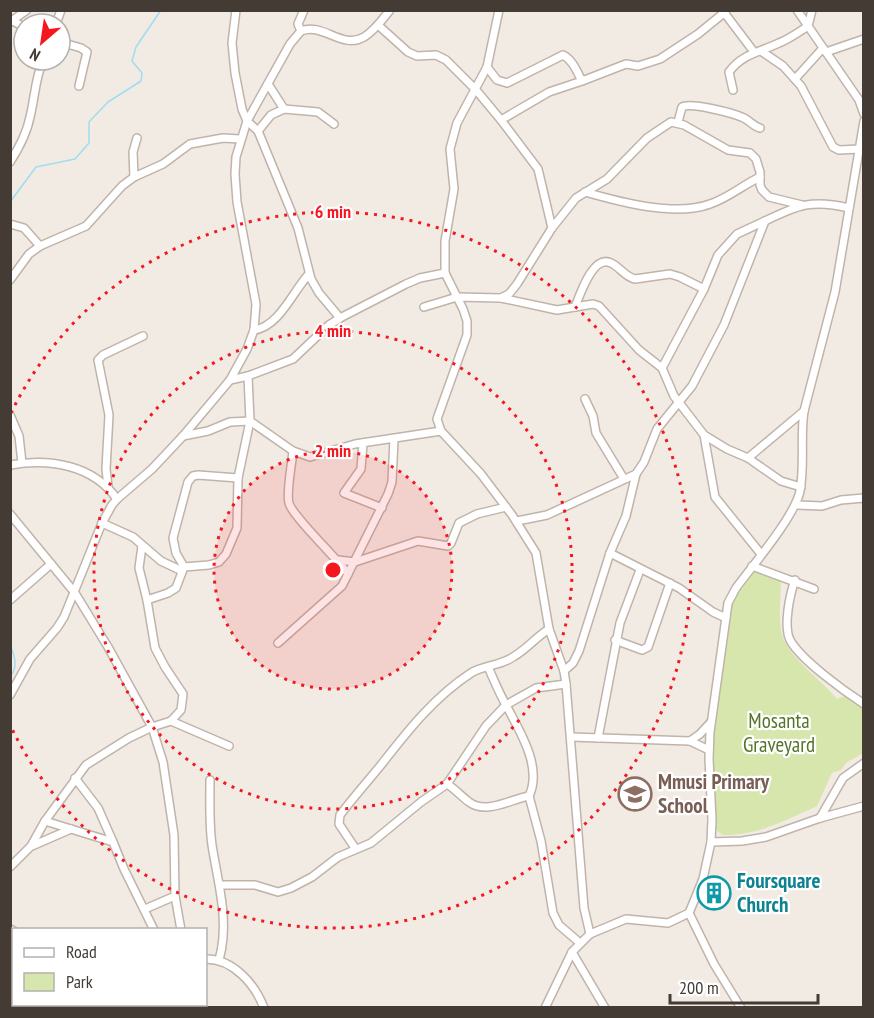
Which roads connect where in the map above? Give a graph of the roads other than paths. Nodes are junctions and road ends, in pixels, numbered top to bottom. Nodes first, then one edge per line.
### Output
1 (236, 10) edge
2 (304, 10) edge
3 (390, 10) edge
4 (499, 10) edge
5 (797, 10) edge
6 (812, 10) edge
7 (724, 11) edge
8 (378, 25) junction
9 (808, 26) junction
10 (301, 31) junction
11 (864, 39) edge
12 (72, 45) edge
13 (824, 50) junction
14 (757, 51) junction
15 (487, 67) junction
16 (39, 72) edge
17 (795, 79) junction
18 (582, 81) junction
19 (268, 84) junction
20 (79, 86) dead end
21 (476, 90) junction
22 (733, 90) dead end
23 (862, 102) edge
24 (284, 109) junction
25 (864, 114) edge
26 (501, 120) junction
27 (247, 121) junction
28 (678, 122) junction
29 (864, 122) edge
30 (334, 124) dead end
31 (760, 128) dead end
32 (258, 131) junction
33 (137, 138) dead end
34 (240, 140) junction
35 (860, 149) junction
36 (10, 162) edge
37 (134, 177) junction
38 (760, 177) junction
39 (585, 192) junction
40 (802, 205) junction
41 (849, 208) junction
42 (765, 221) junction
43 (10, 224) edge
44 (552, 228) junction
45 (40, 246) junction
46 (309, 273) junction
47 (445, 273) junction
48 (10, 280) edge
49 (704, 289) junction
50 (457, 297) junction
51 (501, 298) junction
52 (424, 307) dead end
53 (574, 307) junction
54 (340, 318) junction
55 (254, 330) junction
56 (143, 336) dead end
57 (662, 368) junction
58 (248, 376) junction
59 (230, 380) junction
60 (585, 399) dead end
61 (680, 403) junction
62 (804, 411) junction
63 (10, 415) edge
64 (250, 421) junction
65 (441, 430) junction
66 (704, 435) junction
67 (183, 436) junction
68 (394, 439) junction
69 (363, 443) junction
70 (293, 451) junction
71 (748, 458) junction
72 (22, 463) junction
73 (10, 465) edge
74 (636, 474) junction
75 (238, 478) junction
76 (624, 479) junction
77 (108, 486) junction
78 (801, 487) junction
79 (864, 498) edge
80 (117, 499) junction
81 (796, 505) junction
82 (506, 507) junction
83 (382, 508) junction
84 (10, 514) edge
85 (517, 521) junction
86 (102, 523) junction
87 (142, 546) junction
88 (610, 553) junction
89 (761, 554) junction
90 (338, 560) junction
91 (355, 562) junction
92 (51, 564) junction
93 (752, 566) junction
94 (183, 569) junction
95 (640, 570) junction
96 (348, 574) junction
97 (795, 580) junction
98 (670, 583) junction
99 (814, 589) dead end
100 (75, 593) junction
101 (10, 600) edge
102 (147, 600) junction
103 (726, 618) junction
104 (549, 629) junction
105 (615, 640) junction
106 (278, 643) dead end
107 (488, 667) junction
108 (564, 671) junction
109 (566, 684) junction
110 (10, 695) edge
111 (864, 704) edge
112 (506, 705) junction
113 (171, 721) junction
114 (712, 721) junction
115 (152, 727) junction
116 (572, 737) junction
117 (598, 738) junction
118 (690, 741) junction
119 (229, 746) dead end
120 (709, 750) junction
121 (864, 763) edge
122 (75, 778) junction
123 (210, 780) dead end
124 (447, 784) junction
125 (529, 796) junction
126 (864, 806) edge
127 (820, 818) junction
128 (45, 821) junction
129 (71, 829) junction
130 (113, 842) junction
131 (711, 842) junction
132 (31, 846) junction
133 (355, 848) junction
134 (10, 867) edge
135 (220, 885) junction
136 (175, 896) junction
137 (145, 909) junction
138 (689, 914) junction
139 (153, 928) edge
140 (180, 928) edge
141 (590, 934) junction
142 (580, 943) junction
143 (572, 952) junction
144 (207, 959) edge
145 (219, 960) junction
146 (264, 1008) edge
147 (545, 1008) edge
148 (604, 1008) edge
149 (741, 1008) edge

1 - 27 street
2 - 10 street
3 - 8 street
4 - 15 street
5 - 9 street
6 - 9 street
7 - 14 street
7 - 18 street
8 - 10 street
8 - 21 street
9 - 13 street
9 - 14 street
10 - 19 street
11 - 13 street
12 - 20 street
13 - 17 street
13 - 23 street
14 - 17 street
14 - 22 street
15 - 18 street
15 - 21 street
16 - 36 street
17 - 35 street
18 - 26 street
19 - 24 street
19 - 27 street
21 - 26 street
21 - 47 street
23 - 25 street
24 - 30 street
24 - 32 street
26 - 44 street
27 - 32 street
27 - 34 street
28 - 31 street
28 - 38 street
28 - 39 street
29 - 35 street
32 - 46 street
33 - 37 street
34 - 37 street
34 - 55 street
35 - 41 street
37 - 45 street
38 - 39 street
38 - 40 street
39 - 44 street
40 - 41 street
40 - 42 street
41 - 62 street
42 - 49 street
42 - 61 street
43 - 45 street
44 - 51 street
45 - 48 street
46 - 54 street
46 - 55 street
47 - 50 street
47 - 54 street
49 - 53 street
49 - 57 street
50 - 51 street
50 - 52 street
50 - 65 street
51 - 53 street
53 - 57 street
54 - 58 street
55 - 59 street
56 - 77 street
57 - 61 street
58 - 59 street
58 - 64 street
59 - 67 street
60 - 76 street
61 - 66 street
61 - 74 street
62 - 71 street
62 - 78 street
63 - 72 street
64 - 67 street
64 - 70 street
64 - 75 street
65 - 68 street
65 - 82 street
66 - 71 street
66 - 89 street
67 - 80 street
68 - 69 street
68 - 83 street
69 - 70 street
69 - 83 street
70 - 90 street
71 - 78 street
72 - 73 street
72 - 77 street
74 - 76 street
74 - 88 street
75 - 94 street
75 - 94 street
76 - 85 street
77 - 80 street
78 - 81 street
79 - 81 street
80 - 86 street
81 - 89 street
82 - 85 street
82 - 91 street
83 - 91 street
84 - 92 street
85 - 104 street
86 - 87 street
86 - 100 street
87 - 94 street
87 - 102 street
88 - 95 street
88 - 108 street
89 - 93 street
90 - 91 street
90 - 96 street
91 - 96 street
92 - 100 street
92 - 101 street
93 - 97 street
93 - 103 street
94 - 102 street
95 - 98 street
95 - 105 street
96 - 106 street
97 - 99 street
97 - 111 street
98 - 103 street
98 - 105 street
100 - 110 street
100 - 115 street
102 - 113 street
103 - 114 street
104 - 107 street
104 - 108 street
105 - 117 street
107 - 112 street
107 - 133 street
108 - 109 street
109 - 112 street
109 - 116 street
112 - 124 street
112 - 125 street
113 - 115 street
113 - 119 street
114 - 118 street
114 - 120 street
115 - 122 street
115 - 136 street
116 - 117 street
116 - 141 street
117 - 118 street
118 - 120 street
120 - 131 street
121 - 127 street
122 - 128 street
122 - 130 street
123 - 135 street
124 - 125 street
124 - 133 street
125 - 142 street
126 - 127 street
127 - 131 street
128 - 129 street
128 - 132 street
129 - 130 street
129 - 132 street
130 - 137 street
131 - 138 street
132 - 134 street
133 - 135 street
135 - 145 street
136 - 137 street
136 - 140 street
137 - 139 street
138 - 141 street
138 - 149 street
141 - 142 street
142 - 143 street
143 - 147 street
143 - 148 street
144 - 145 street
145 - 146 street

